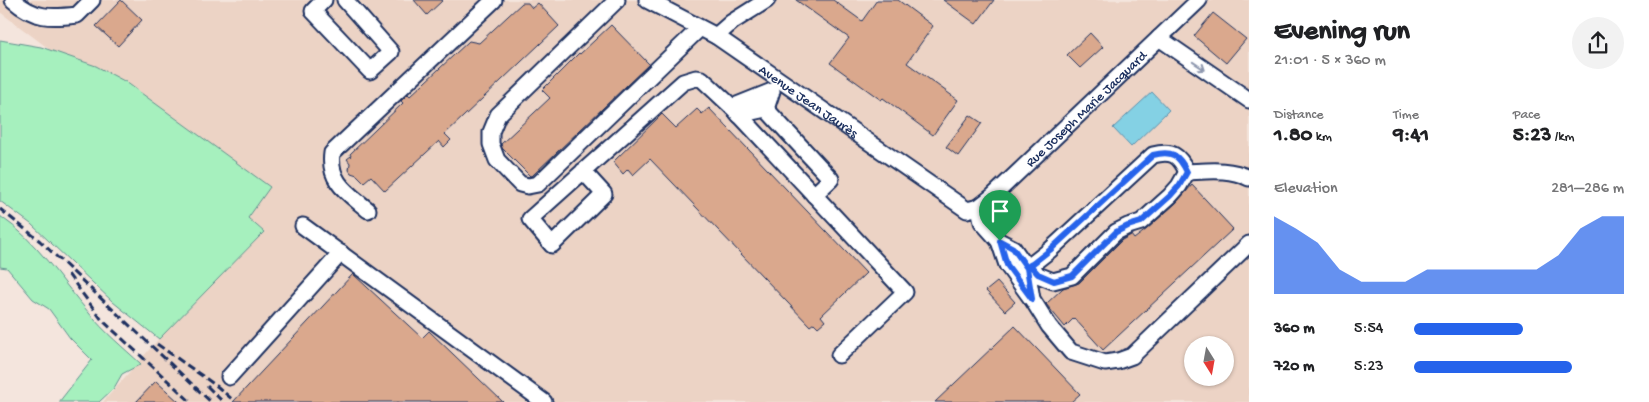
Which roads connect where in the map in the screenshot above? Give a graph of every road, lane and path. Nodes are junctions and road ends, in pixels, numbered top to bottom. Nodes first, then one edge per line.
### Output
1 (14, 0) edge
2 (92, 0) edge
3 (324, 0) edge
4 (344, 0) edge
5 (494, 0) edge
6 (617, 0) edge
7 (647, 0) edge
8 (767, 0) edge
9 (1199, 0) edge
10 (700, 28) junction
11 (716, 36) junction
12 (1159, 38) junction
13 (776, 85) junction
14 (1249, 100) edge
15 (766, 108) junction
16 (736, 111) junction
17 (583, 171) junction
18 (1245, 171) edge
19 (1187, 172) junction
20 (814, 195) junction
21 (973, 208) junction
22 (368, 210) dead end
23 (304, 226) dead end
24 (1000, 241) junction
25 (1249, 244) edge
26 (341, 253) junction
27 (1028, 266) junction
28 (1032, 299) junction
29 (839, 355) dead end
30 (229, 377) dead end
31 (544, 402) edge

1 - 2 street
3 - 4 street
5 - 22 street
6 - 10 street
7 - 10 street, Avenue Jean Jaurès
8 - 11 street
9 - 12 street, Rue Joseph Marie Jacquard
10 - 11 street, Avenue Jean Jaurès
11 - 13 street, Avenue Jean Jaurès
12 -> 14 street
12 - 21 street, Rue Joseph Marie Jacquard
13 - 15 street
13 - 16 street
13 - 21 street, Avenue Jean Jaurès
15 - 16 street
15 - 20 street
16 - 17 street
16 - 20 street
17 - 17 street
18 - 19 street
19 - 27 street
19 - 27 street
20 - 29 street
21 - 24 street
23 - 26 street
24 - 27 street
24 - 28 street
25 - 28 street
26 - 30 street
26 - 31 street
27 - 28 street

